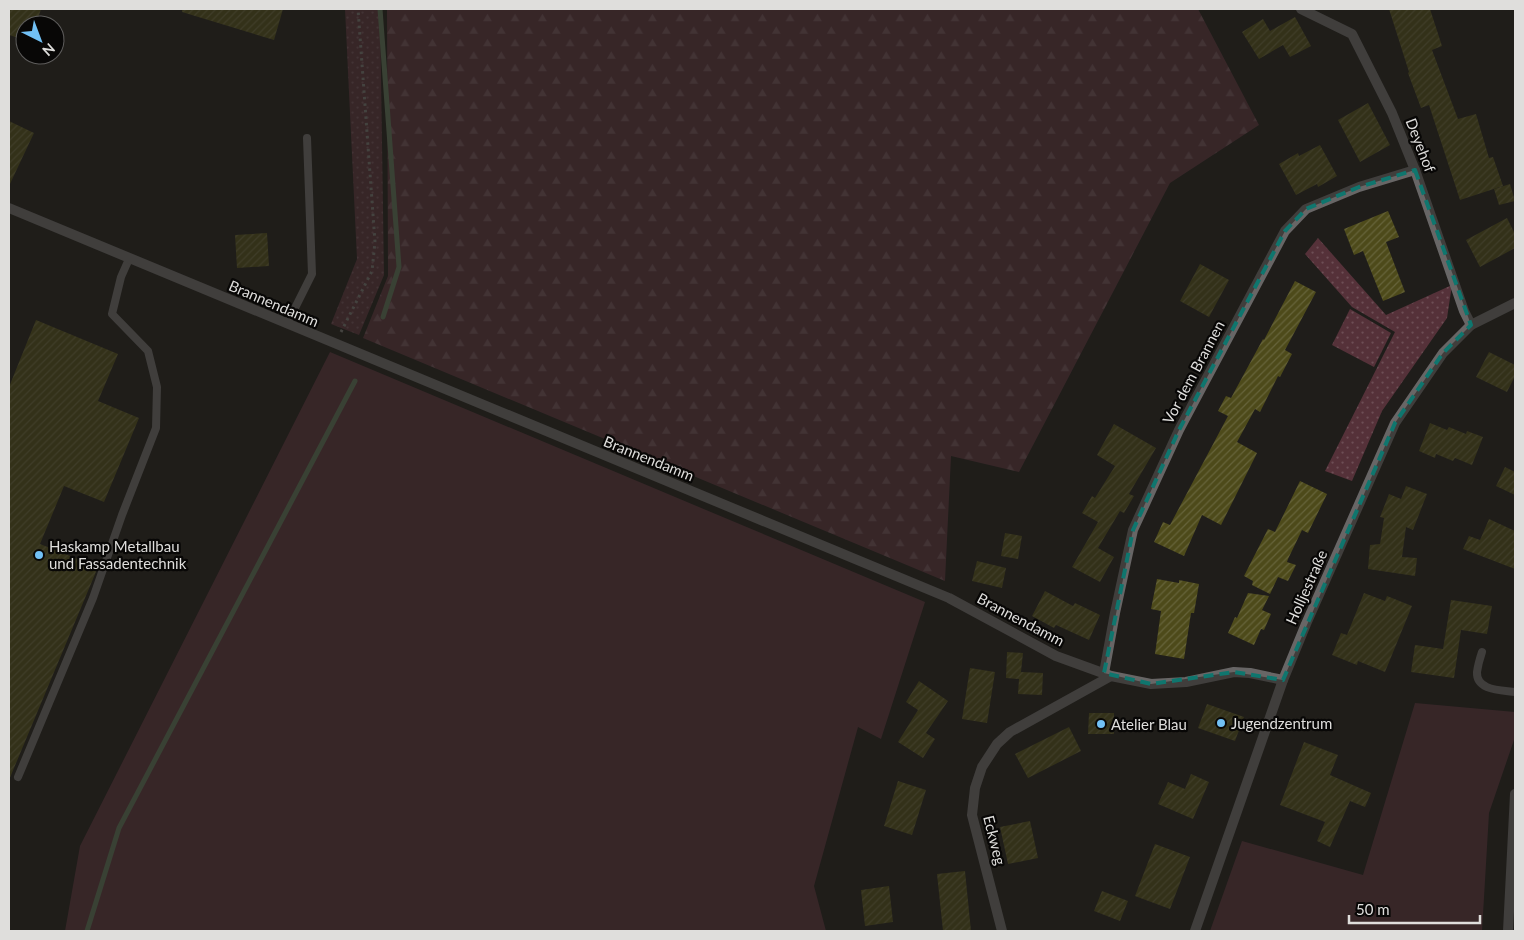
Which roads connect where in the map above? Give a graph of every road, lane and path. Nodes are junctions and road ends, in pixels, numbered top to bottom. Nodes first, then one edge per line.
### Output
1 (358, 9) edge
2 (1301, 9) edge
3 (307, 138) dead end
4 (1415, 170) junction
5 (9, 208) edge
6 (129, 258) junction
7 (1515, 304) edge
8 (287, 324) junction
9 (1471, 325) junction
10 (334, 344) junction
11 (1482, 652) dead end
12 (1108, 675) junction
13 (1283, 680) junction
14 (1515, 692) edge
15 (18, 777) dead end
16 (1515, 794) edge
17 (1514, 842) edge
18 (1002, 931) edge
19 (1195, 931) edge
20 (1508, 931) edge

1 - 10 path
2 - 4 street, Deyehof
3 - 8 lane
4 - 9 street, Deyehof
4 - 12 street, Vor dem Brannen
5 - 6 street, Brannendamm
6 - 8 street, Brannendamm
6 - 15 lane
7 - 9 street, Holljestraße
8 - 10 street, Brannendamm
9 - 13 street, Holljestraße
10 - 12 street, Brannendamm
11 - 14 lane
12 - 13 street, Brannendamm
12 - 18 street, Eckweg
13 - 19 street, Holljestraße
16 - 17 street
17 - 20 street

